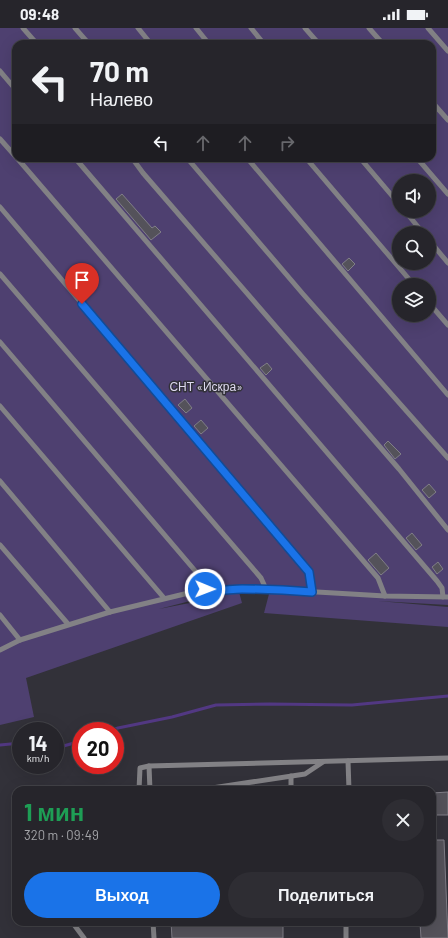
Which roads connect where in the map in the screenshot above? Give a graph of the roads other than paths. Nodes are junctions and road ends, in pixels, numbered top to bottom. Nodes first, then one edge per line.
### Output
1 (24, 28) edge
2 (75, 28) edge
3 (138, 28) edge
4 (196, 28) edge
5 (251, 28) edge
6 (305, 28) edge
7 (370, 28) edge
8 (428, 28) edge
9 (34, 40) edge
10 (86, 40) edge
11 (148, 40) edge
12 (206, 40) edge
13 (261, 40) edge
14 (316, 40) edge
15 (380, 40) edge
16 (448, 51) edge
17 (0, 71) edge
18 (12, 85) edge
19 (436, 106) edge
20 (448, 120) edge
21 (0, 139) edge
22 (12, 153) edge
23 (19, 162) edge
24 (78, 162) edge
25 (135, 162) edge
26 (190, 162) edge
27 (251, 162) edge
28 (309, 162) edge
29 (363, 162) edge
30 (420, 162) edge
31 (448, 194) edge
32 (392, 196) edge
33 (0, 207) edge
34 (411, 218) edge
35 (417, 226) edge
36 (436, 248) edge
37 (448, 263) edge
38 (0, 274) edge
39 (408, 278) edge
40 (436, 311) edge
41 (448, 325) edge
42 (0, 342) edge
43 (448, 395) edge
44 (0, 406) edge
45 (448, 458) edge
46 (0, 481) edge
47 (448, 530) edge
48 (0, 545) edge
49 (205, 589) junction
50 (266, 589) junction
51 (312, 592) junction
52 (385, 596) junction
53 (446, 597) edge
54 (164, 598) junction
55 (110, 612) junction
56 (0, 615) edge
57 (68, 624) junction
58 (20, 640) junction
59 (0, 650) edge
60 (448, 758) edge
61 (348, 761) junction
62 (324, 762) junction
63 (149, 766) junction
64 (290, 776) junction
65 (139, 786) edge
66 (150, 786) edge
67 (225, 786) edge
68 (291, 786) edge
69 (349, 786) edge
70 (75, 926) edge
71 (153, 926) edge
72 (346, 926) edge
73 (84, 938) edge
74 (154, 938) edge
75 (346, 938) edge

1 - 9 lane
2 - 10 lane
3 - 11 lane
4 - 12 lane
5 - 13 lane
6 - 14 lane
7 - 15 lane
8 - 16 lane
17 - 18 lane
19 - 20 lane
21 - 22 lane
23 - 52 lane
24 - 53 lane
25 - 47 lane
26 - 45 lane
27 - 43 lane
28 - 39 lane
29 - 32 lane
30 - 31 lane
33 - 51 lane
34 - 35 lane
36 - 37 lane
38 - 50 lane
40 - 41 lane
42 - 49 lane
44 - 54 lane
46 - 55 lane
48 - 57 lane
49 - 50 lane
49 - 54 lane
50 - 51 lane
51 - 52 lane
52 - 53 lane
54 - 55 lane
55 - 57 lane
56 - 58 lane
57 - 58 lane
58 - 59 lane
60 - 61 lane
61 - 62 lane
61 - 69 lane
62 - 63 lane
62 - 64 lane
63 - 65 lane
63 - 66 lane
64 - 67 lane
64 - 68 lane
70 - 73 lane
71 - 74 lane
72 - 75 lane

